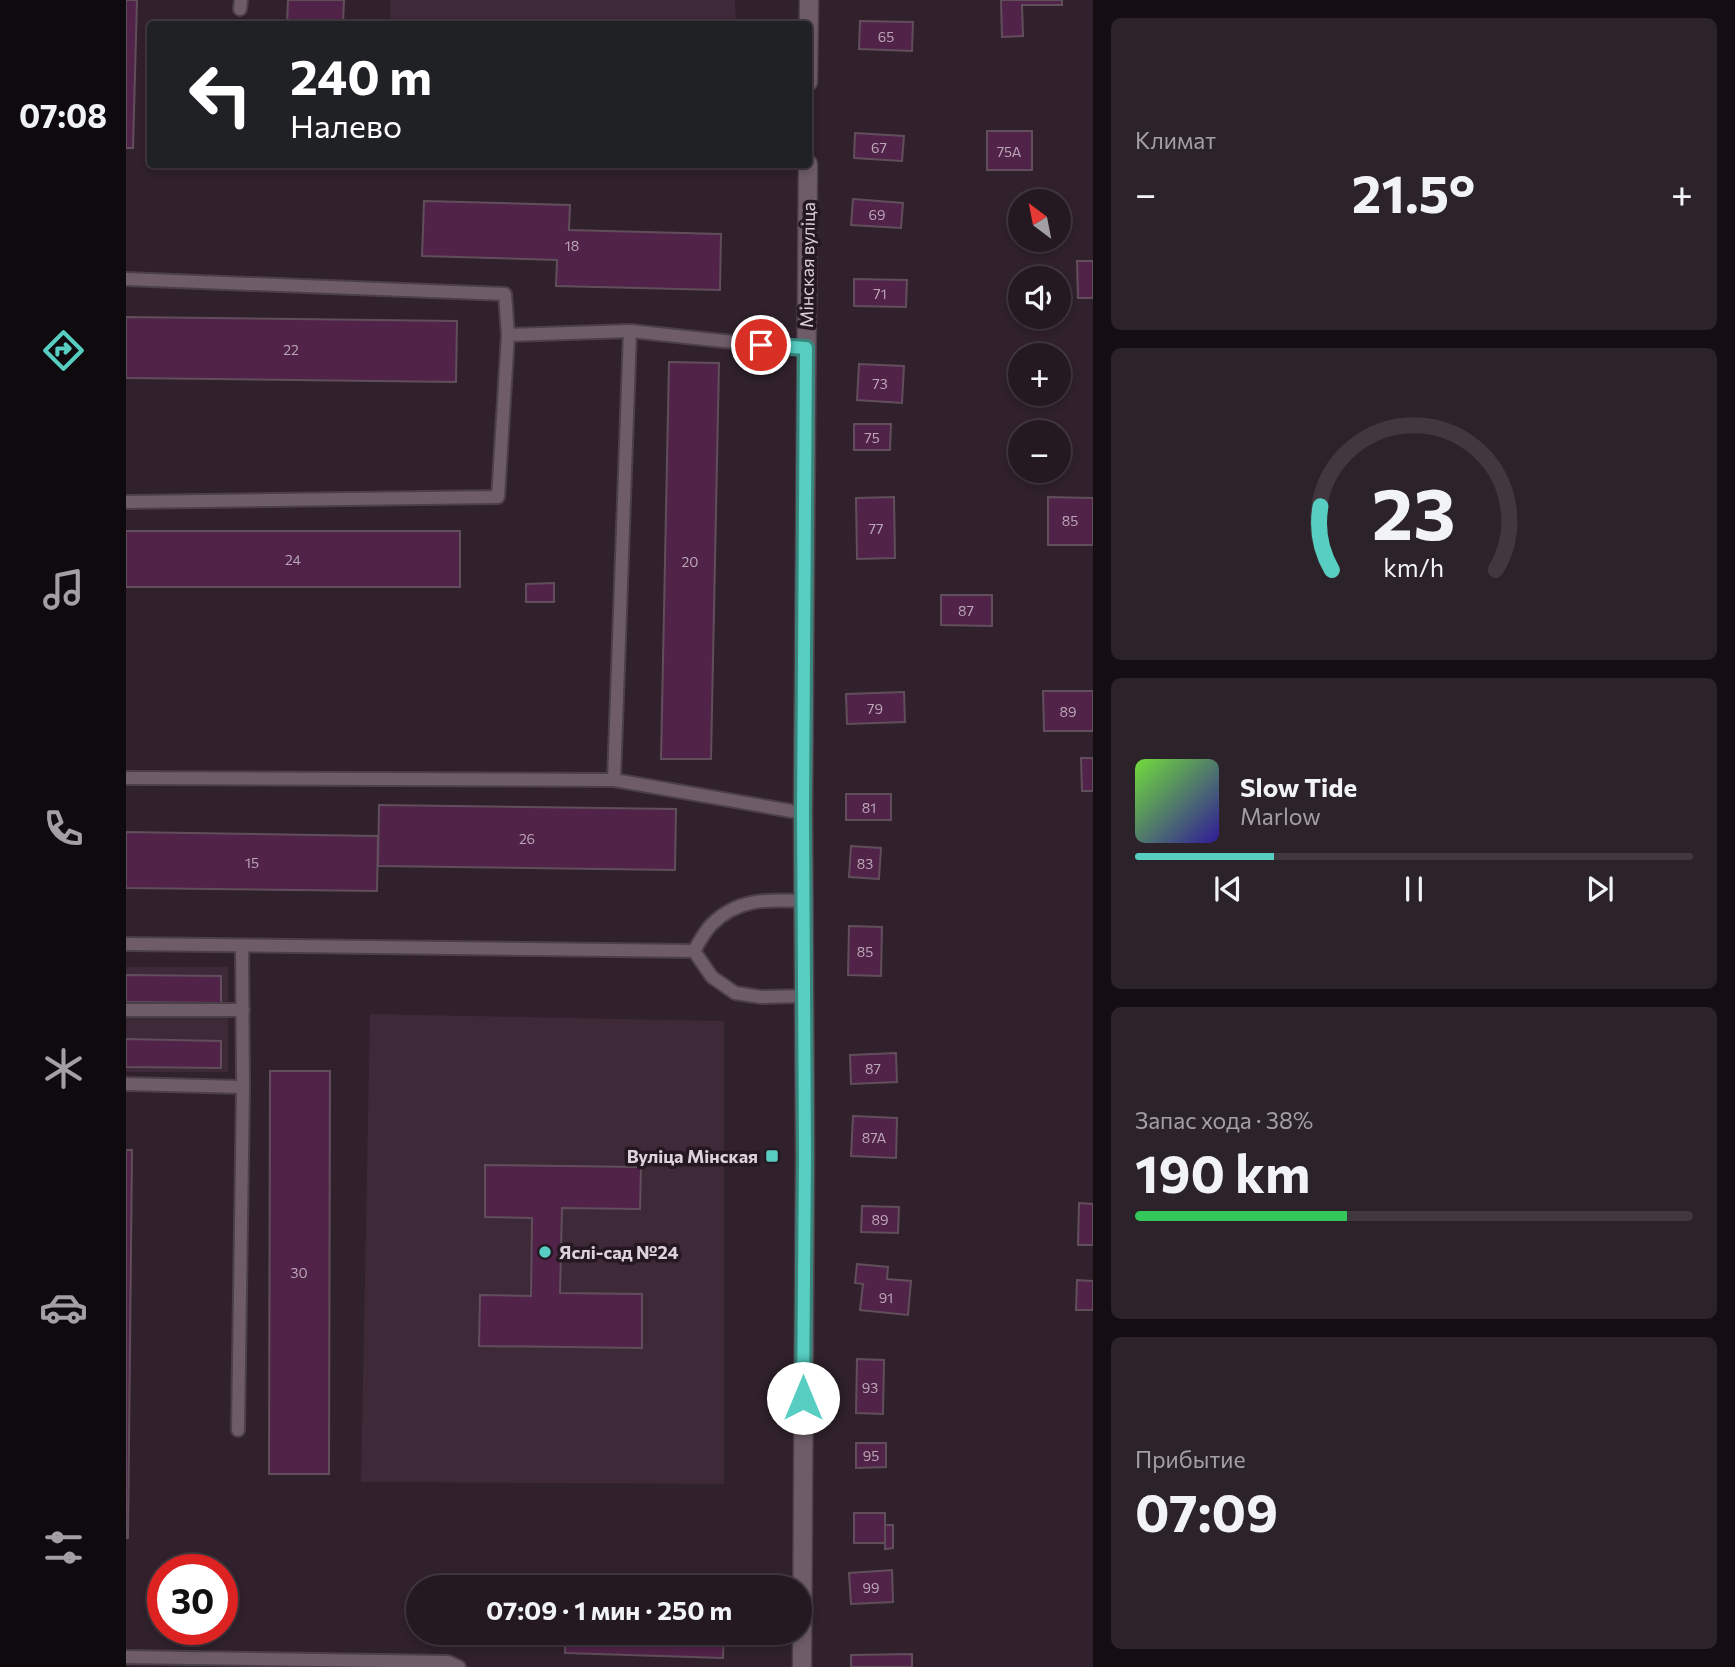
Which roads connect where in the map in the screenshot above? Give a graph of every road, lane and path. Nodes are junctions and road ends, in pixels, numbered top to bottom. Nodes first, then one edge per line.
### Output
1 (809, 0) edge
2 (809, 21) edge
3 (808, 168) edge
4 (126, 279) edge
5 (630, 331) junction
6 (508, 335) junction
7 (806, 348) junction
8 (126, 502) edge
9 (126, 778) edge
10 (614, 780) junction
11 (803, 813) junction
12 (804, 901) junction
13 (126, 944) edge
14 (242, 946) junction
15 (694, 951) junction
16 (803, 996) junction
17 (126, 1010) edge
18 (243, 1010) junction
19 (126, 1084) edge
20 (243, 1087) junction
21 (237, 1430) dead end
22 (126, 1657) edge
23 (459, 1667) edge
24 (802, 1667) edge

1 - 2 street
3 - 7 street, Мінская вуліца
4 - 6 lane
5 - 6 lane
5 - 7 lane
5 - 10 lane
6 - 8 lane
7 - 11 street, Мінская вуліца
9 - 10 lane
10 - 11 lane
11 - 12 street, Мінская вуліца
12 - 15 lane
12 - 16 street, Мінская вуліца
13 - 14 lane
14 - 15 lane
14 - 18 lane
15 - 16 lane
16 - 24 street, Мінская вуліца
17 - 18 lane
18 - 20 lane
19 - 20 lane
20 - 21 lane
22 - 23 lane

